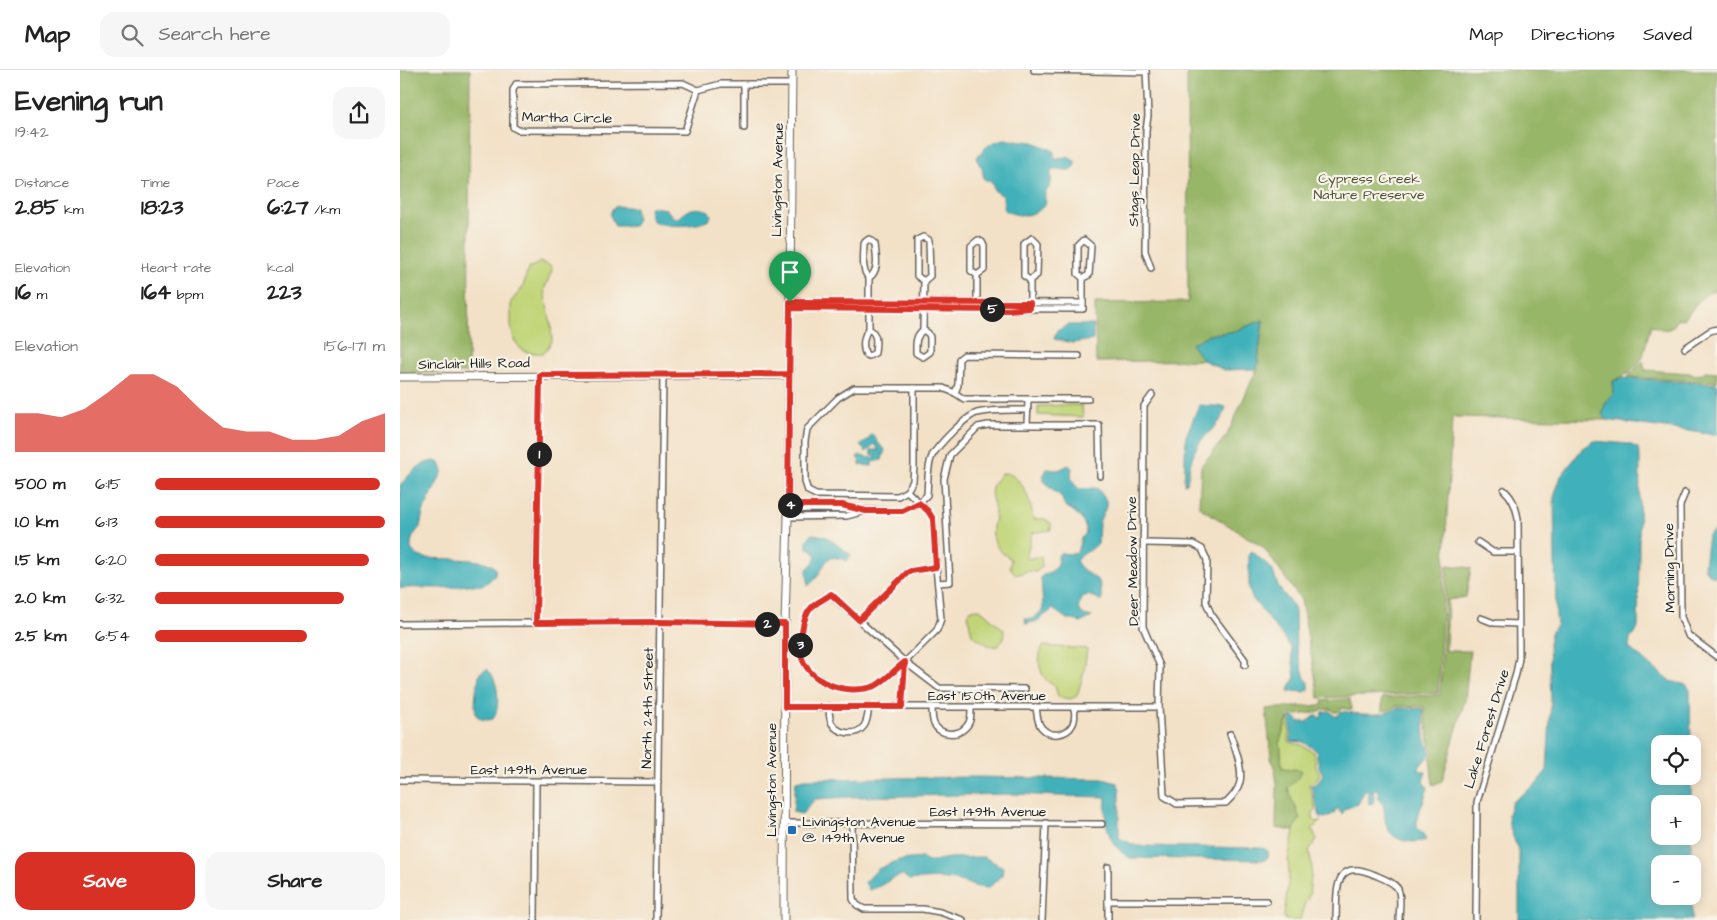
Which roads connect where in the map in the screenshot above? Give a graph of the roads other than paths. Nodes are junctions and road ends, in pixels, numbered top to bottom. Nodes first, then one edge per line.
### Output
1 (792, 70) edge
2 (1034, 70) edge
3 (1146, 71) edge
4 (744, 84) junction
5 (792, 84) junction
6 (698, 90) junction
7 (744, 128) dead end
8 (1151, 268) dead end
9 (977, 275) junction
10 (870, 278) junction
11 (1083, 278) junction
12 (1030, 280) junction
13 (924, 281) junction
14 (977, 302) junction
15 (869, 303) junction
16 (790, 305) junction
17 (923, 306) junction
18 (1030, 306) junction
19 (869, 309) junction
20 (977, 309) junction
21 (869, 329) junction
22 (1717, 329) edge
23 (923, 330) junction
24 (1686, 348) dead end
25 (1079, 356) dead end
26 (789, 374) junction
27 (540, 375) junction
28 (663, 376) junction
29 (400, 377) edge
30 (914, 388) junction
31 (955, 393) junction
32 (1152, 396) dead end
33 (1088, 399) dead end
34 (1028, 400) junction
35 (1028, 410) junction
36 (1027, 424) junction
37 (1100, 476) dead end
38 (1504, 490) dead end
39 (908, 491) junction
40 (1685, 493) dead end
41 (919, 503) junction
42 (788, 511) junction
43 (866, 511) junction
44 (1478, 542) dead end
45 (1144, 543) junction
46 (1518, 552) junction
47 (936, 567) junction
48 (938, 583) junction
49 (1480, 618) dead end
50 (859, 620) junction
51 (660, 622) junction
52 (536, 623) junction
53 (400, 624) edge
54 (785, 624) junction
55 (1518, 624) junction
56 (1717, 658) edge
57 (905, 662) junction
58 (1245, 665) dead end
59 (1025, 689) dead end
60 (828, 706) junction
61 (869, 706) junction
62 (785, 707) junction
63 (902, 707) junction
64 (932, 707) junction
65 (1036, 707) junction
66 (1159, 707) junction
67 (971, 708) junction
68 (1074, 708) junction
69 (1230, 734) dead end
70 (400, 780) edge
71 (536, 782) junction
72 (658, 782) junction
73 (785, 823) junction
74 (1046, 823) junction
75 (852, 824) junction
76 (1102, 824) dead end
77 (1108, 867) dead end
78 (1108, 901) junction
79 (1267, 901) dead end
80 (535, 920) edge
81 (656, 920) edge
82 (784, 920) edge
83 (963, 920) edge
84 (1042, 920) edge
85 (1108, 920) edge
86 (1336, 920) edge
87 (1399, 920) edge
88 (1476, 920) edge

1 - 5 street, Livingston Avenue
2 - 3 street, Stags Leap Drive
3 - 8 street, Stags Leap Drive
4 - 5 street
4 - 6 street
4 - 7 street
5 - 16 street, Livingston Avenue
6 - 6 street, Martha Circle
9 - 9 street
9 - 14 street
10 - 10 street
10 - 15 street
11 - 11 street
11 - 18 street
12 - 12 street
12 - 18 street
13 - 13 street
13 - 17 street
14 - 17 street
14 - 18 street
14 - 20 street
15 - 16 street
15 - 17 street
15 - 19 street
16 - 19 street
16 - 26 street, Livingston Avenue
17 - 19 street
17 - 20 street
17 - 23 street
18 - 20 street
19 - 21 street
21 - 21 street
22 - 24 street
23 - 23 street
25 - 31 street
26 - 28 street, Sinclair Hills Road
26 - 42 street, Livingston Avenue
27 - 28 street, Sinclair Hills Road
27 - 29 street, Sinclair Hills Road
27 - 52 street
28 - 51 street, North 24th Street
30 - 31 street
30 - 39 street
30 - 39 street
31 - 34 street
32 - 45 street, Deer Meadow Drive
33 - 34 street
34 - 35 street
35 - 36 street
35 - 41 street
36 - 37 street
36 - 48 street
38 - 46 street, Lake Forest Drive
39 - 41 street
40 - 56 street, Morning Drive
41 - 43 street
41 - 47 street
42 - 43 street
42 - 43 street
42 - 54 street, Livingston Avenue
44 - 46 street
45 - 58 street
45 - 66 street, Deer Meadow Drive
46 - 55 street, Lake Forest Drive
47 - 48 street
47 - 50 street
48 - 57 street
49 - 55 street
50 - 57 street
50 - 57 street
51 - 52 street
51 - 54 street
51 - 72 street, North 24th Street
52 - 53 street
54 - 62 street, Livingston Avenue
55 - 88 street, Lake Forest Drive
57 - 59 street
57 - 63 street
60 - 61 street, East 150th Avenue
60 - 61 street
60 - 62 street, East 150th Avenue
61 - 63 street, East 150th Avenue
62 - 73 street, Livingston Avenue
63 - 64 street, East 150th Avenue
64 - 67 street, East 150th Avenue
64 - 67 street
65 - 67 street, East 150th Avenue
65 - 68 street, East 150th Avenue
65 - 68 street
66 - 68 street, East 150th Avenue
66 - 69 street, Deer Meadow Drive
70 - 71 street, East 149th Avenue
71 - 72 street, East 149th Avenue
71 - 80 street
72 - 81 street, North 24th Street
73 - 75 street, East 149th Avenue
73 - 82 street, Livingston Avenue
74 - 75 street, East 149th Avenue
74 - 76 street, East 149th Avenue
74 - 84 street
75 - 83 street
77 - 78 street
78 - 79 street
78 - 85 street
86 - 87 street

